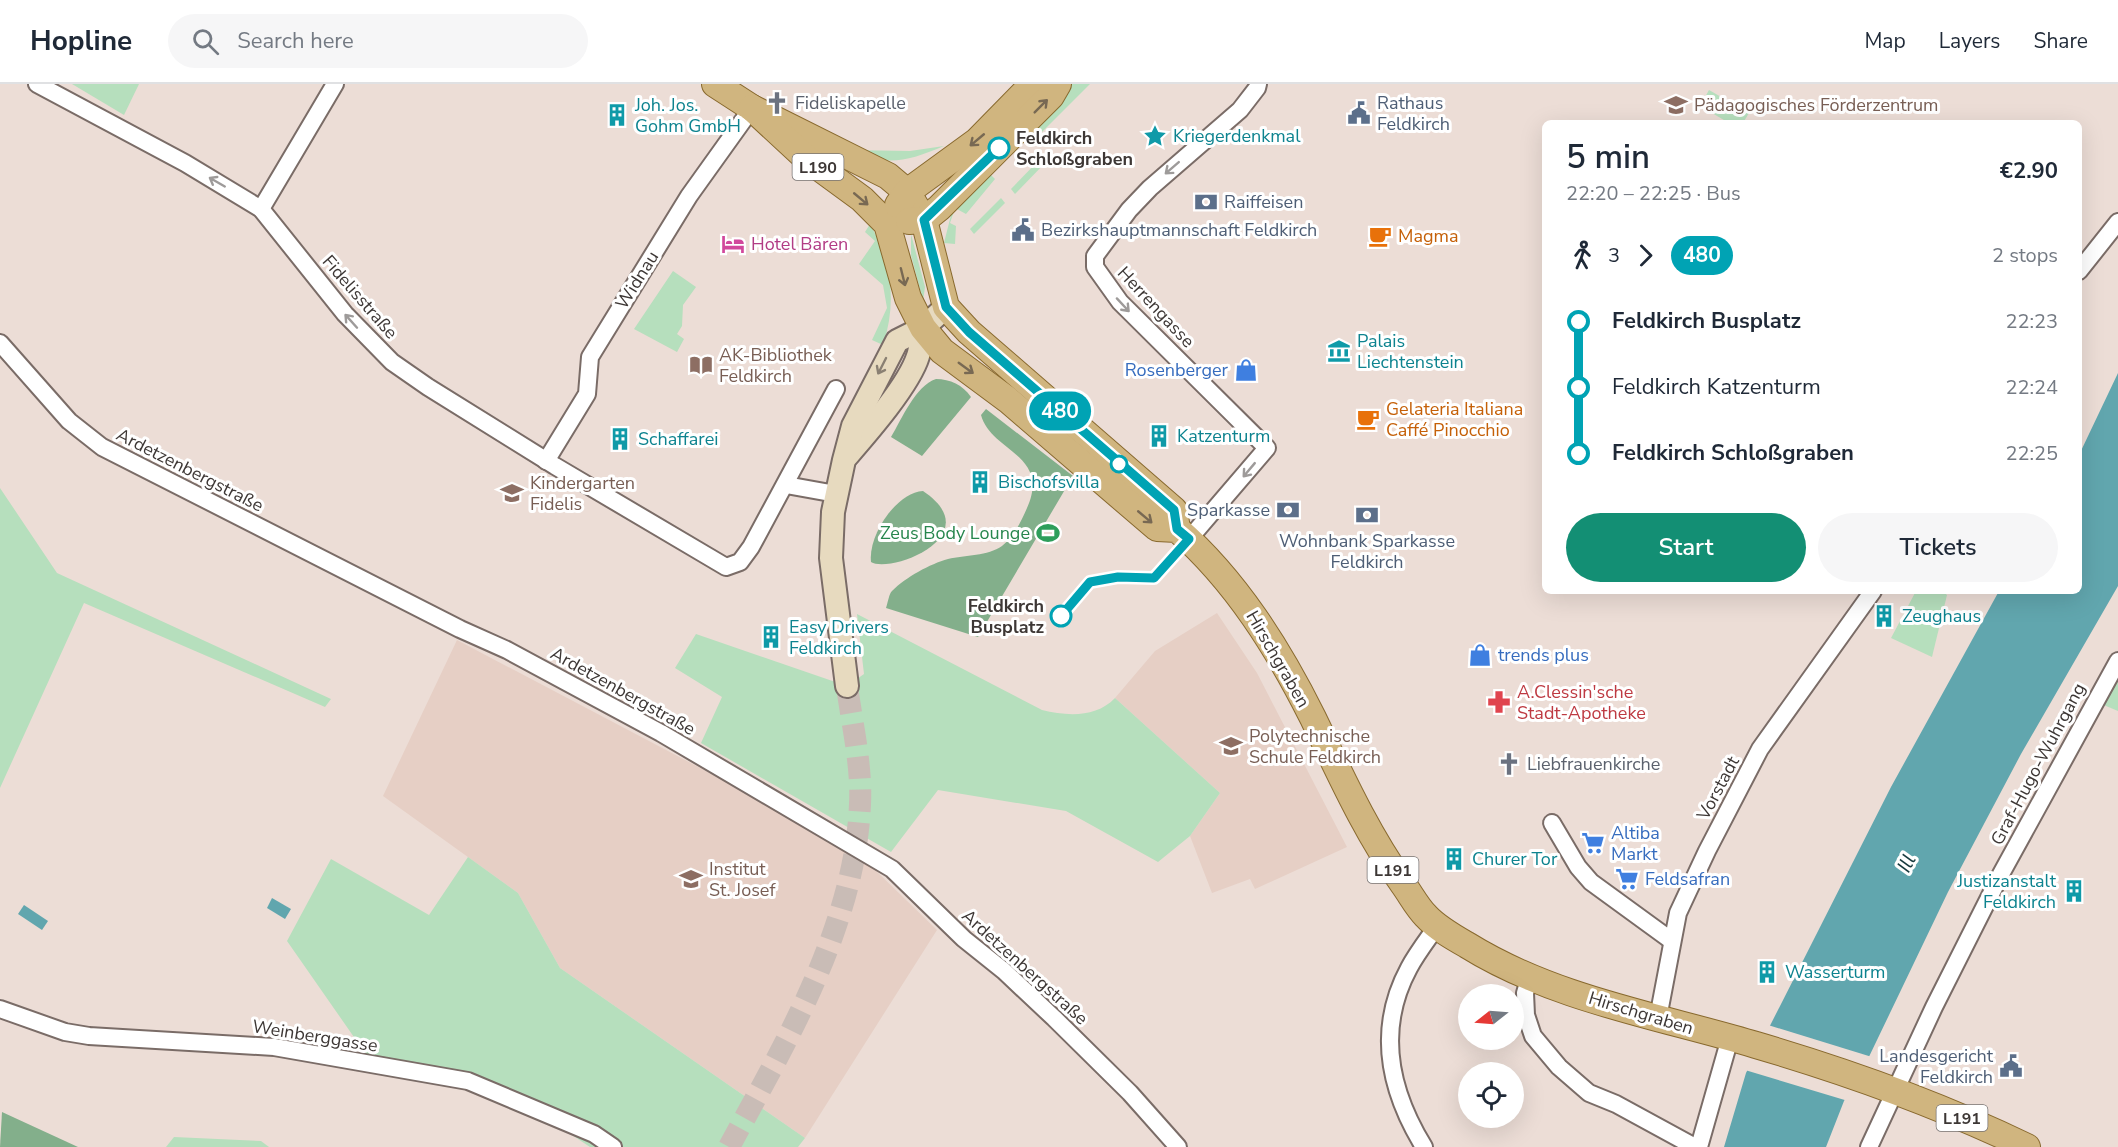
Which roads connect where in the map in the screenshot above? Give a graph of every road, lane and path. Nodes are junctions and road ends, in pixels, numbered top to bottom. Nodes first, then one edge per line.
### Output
1 (37, 84) edge
2 (335, 84) edge
3 (715, 84) edge
4 (1034, 84) edge
5 (1058, 84) edge
6 (1258, 84) edge
7 (752, 108) junction
8 (907, 192) junction
9 (261, 209) junction
10 (924, 220) junction
11 (2118, 222) edge
12 (887, 224) junction
13 (2082, 267) edge
14 (946, 307) junction
15 (923, 328) junction
16 (0, 343) edge
17 (836, 389) dead end
18 (546, 461) junction
19 (786, 484) junction
20 (836, 494) junction
21 (1183, 534) junction
22 (1869, 596) edge
23 (2118, 661) edge
24 (847, 686) tunnel mouth
25 (1552, 824) dead end
26 (1437, 926) junction
27 (1672, 941) junction
28 (1530, 976) junction
29 (0, 1010) edge
30 (1658, 1018) junction
31 (1730, 1038) junction
32 (1879, 1086) junction
33 (613, 1147) edge
34 (1178, 1147) edge
35 (1424, 1147) edge
36 (1697, 1147) edge
37 (1869, 1147) edge
38 (2027, 1147) edge

9 -> 1 street, Fidelisstraße
2 - 9 street
3 - 7 main road, L190
4 -> 8 main road
10 -> 5 main road
6 -> 21 street, Herrengasse
7 - 8 main road, L190
7 -> 12 main road, L190
7 - 18 street, Widnau
8 - 10 main road, Hirschgraben / L191
8 - 12 main road
18 -> 9 street, Fidelisstraße
10 - 12 main road
10 - 14 main road, Hirschgraben / L191
11 - 13 street
12 -> 15 main road
14 - 15 main road
14 - 21 main road, Hirschgraben / L191
15 - 20 main road
15 -> 21 main road
16 - 34 street, Ardetzenbergstraße
17 - 19 street
18 - 19 street, Fidelisstraße
19 - 20 street
20 - 24 main road
21 - 26 main road, Hirschgraben / L191
22 - 27 street, Vorstadt
23 - 32 street, Graf-Hugo-Wuhrgang
25 - 27 street
26 - 28 main road, Hirschgraben / L191
26 - 35 street
27 - 30 street, Vorstadt
28 - 30 main road, Hirschgraben / L191
28 - 36 street
29 - 33 street, Weinberggasse
30 - 31 main road, Hirschgraben / L191
31 - 32 main road, Hirschgraben / L191
31 - 36 street
32 - 37 street, Graf-Hugo-Wuhrgang
32 - 38 main road, L191

